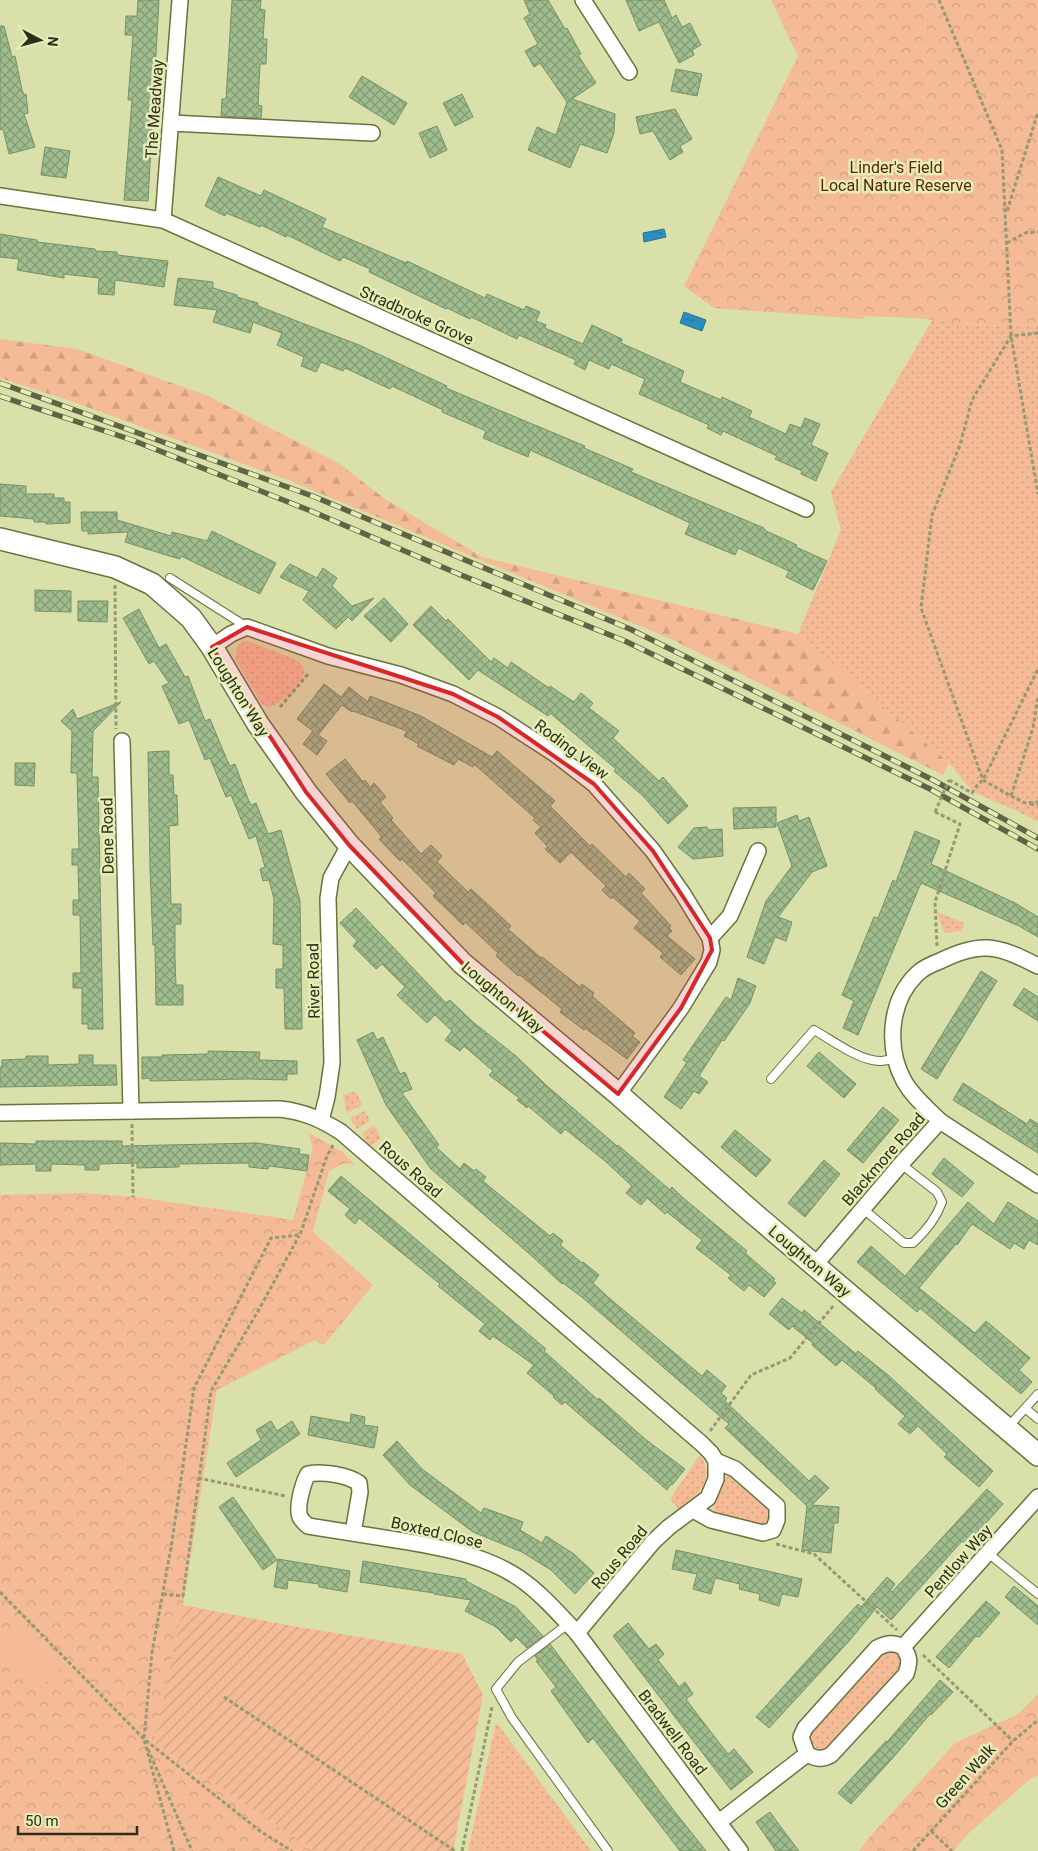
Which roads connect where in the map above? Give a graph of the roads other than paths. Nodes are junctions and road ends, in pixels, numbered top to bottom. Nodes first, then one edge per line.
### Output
1 (180, 0) edge
2 (583, 0) edge
3 (629, 72) dead end
4 (171, 123) junction
5 (372, 133) dead end
6 (0, 196) edge
7 (163, 220) junction
8 (806, 509) dead end
9 (0, 539) edge
10 (170, 578) dead end
11 (247, 627) junction
12 (212, 647) junction
13 (122, 741) road end
14 (349, 845) junction
15 (758, 851) dead end
16 (710, 938) junction
17 (1038, 966) edge
18 (896, 1058) junction
19 (771, 1079) dead end
20 (618, 1094) junction
21 (131, 1111) junction
22 (0, 1113) edge
23 (321, 1120) junction
24 (940, 1121) junction
25 (901, 1164) junction
26 (1038, 1185) edge
27 (862, 1208) junction
28 (815, 1266) junction
29 (1038, 1394) edge
30 (1026, 1409) junction
31 (1038, 1419) edge
32 (1007, 1429) junction
33 (1038, 1455) edge
34 (716, 1461) junction
35 (1038, 1497) edge
36 (693, 1510) junction
37 (353, 1533) junction
38 (988, 1553) junction
39 (1038, 1594) edge
40 (572, 1628) junction
41 (905, 1644) junction
42 (807, 1754) junction
43 (718, 1822) junction
44 (608, 1851) edge
45 (740, 1851) edge

1 - 4 street, The Meadway
2 - 3 street
4 - 5 street
4 - 7 street, The Meadway
6 - 7 street, Stradbroke Grove
7 - 8 street, Stradbroke Grove
9 - 12 street, Loughton Way
10 - 11 lane
11 - 12 street
11 - 16 street, Roding View
12 - 14 street, Loughton Way
13 - 21 street, Dene Road
14 - 20 street, Loughton Way
14 - 23 street, River Road
15 - 16 street
16 - 20 street
17 - 18 street
18 - 19 lane
18 - 24 street
20 - 28 street, Loughton Way
21 - 22 street, Rous Road
21 - 23 street, Rous Road
23 - 34 street, Rous Road
24 - 25 street, Blackmore Road
24 - 26 street, Blackmore Road
25 - 27 street, Blackmore Road
25 - 27 lane
27 - 28 street, Blackmore Road
28 - 32 street, Loughton Way
29 - 30 lane
30 - 31 lane
30 - 32 lane
32 - 33 street, Loughton Way
34 - 36 street, Rous Road
34 - 36 street, Rous Road
35 - 38 street, Pentlow Way
36 - 40 street, Rous Road
37 - 37 street, Boxted Close
37 - 40 street, Boxted Close
38 - 39 lane
38 - 41 street, Pentlow Way
40 - 43 street, Bradwell Road
40 - 44 lane
41 - 42 street
41 - 42 street
42 - 43 street
43 - 45 street, Bradwell Road

